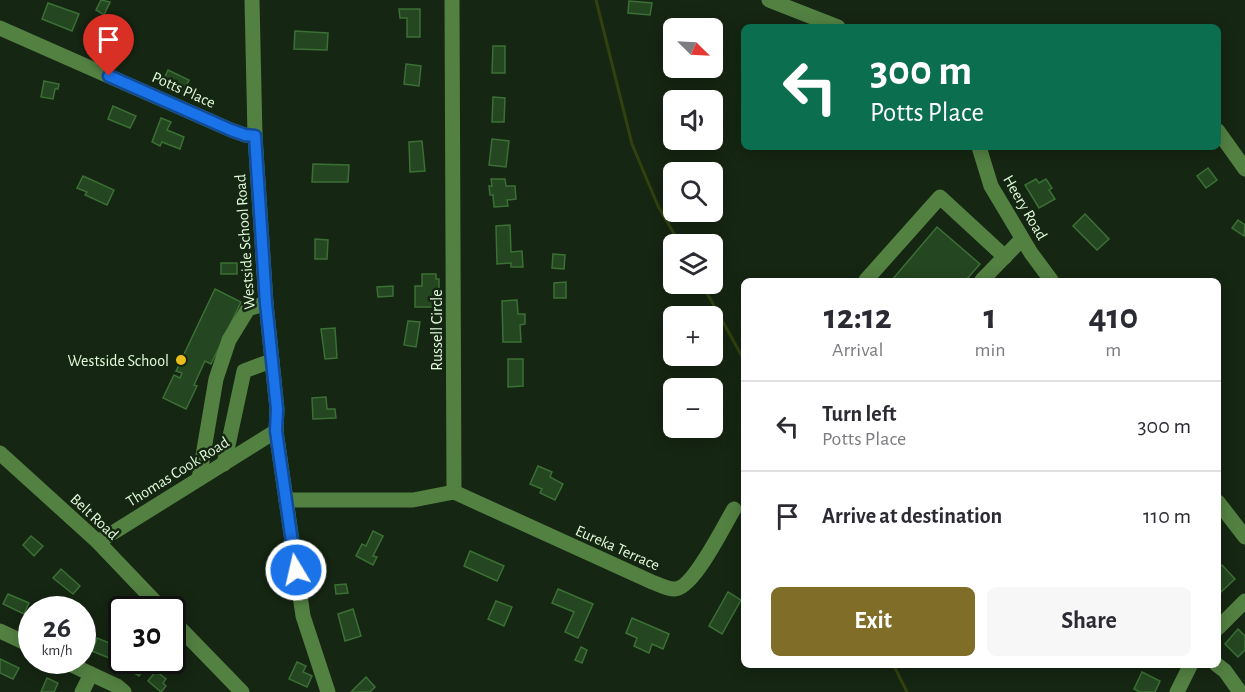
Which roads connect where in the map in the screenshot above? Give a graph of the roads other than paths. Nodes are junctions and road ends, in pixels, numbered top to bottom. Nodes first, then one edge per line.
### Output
1 (252, 0) edge
2 (452, 0) edge
3 (770, 0) edge
4 (830, 24) edge
5 (0, 28) edge
6 (1221, 135) edge
7 (255, 136) junction
8 (980, 150) edge
9 (1245, 169) edge
10 (1022, 239) junction
11 (1005, 257) junction
12 (868, 278) edge
13 (984, 278) edge
14 (1050, 278) edge
15 (266, 303) junction
16 (271, 361) junction
17 (276, 431) junction
18 (0, 453) edge
19 (224, 464) junction
20 (199, 479) junction
21 (454, 492) junction
22 (286, 500) junction
23 (1221, 506) edge
24 (734, 509) dead end
25 (1245, 537) edge
26 (98, 542) junction
27 (150, 596) edge
28 (1245, 601) edge
29 (1221, 625) edge
30 (0, 631) edge
31 (186, 634) edge
32 (18, 639) edge
33 (1221, 667) edge
34 (1189, 668) edge
35 (90, 674) joint
36 (82, 692) edge
37 (124, 692) edge
38 (242, 692) edge
39 (328, 692) edge
40 (1177, 692) edge
41 (1240, 692) edge

1 - 7 street, Westside School Road
2 - 21 street, Russell Circle
3 - 4 street
5 - 7 street, Potts Place
6 - 9 street
7 - 15 street, Westside School Road
8 - 10 street, Heery Road
10 - 11 street
10 - 14 street, Heery Road
11 - 12 street
11 - 13 street
15 - 16 street, Westside School Road
15 - 20 street
16 - 17 street, Westside School Road
16 - 19 street
17 - 19 street, Thomas Cook Road
17 - 22 street, Westside School Road
18 - 26 street, Belt Road
19 - 20 street, Thomas Cook Road
20 - 26 street, Thomas Cook Road
21 - 22 street
21 - 24 street, Eureka Terrace
22 - 39 street, Westside School Road
23 - 25 street
26 - 27 street, Belt Road
28 - 29 street
30 - 32 street
31 - 38 street
33 - 41 street
34 - 40 street
35 - 36 street
35 - 37 street

